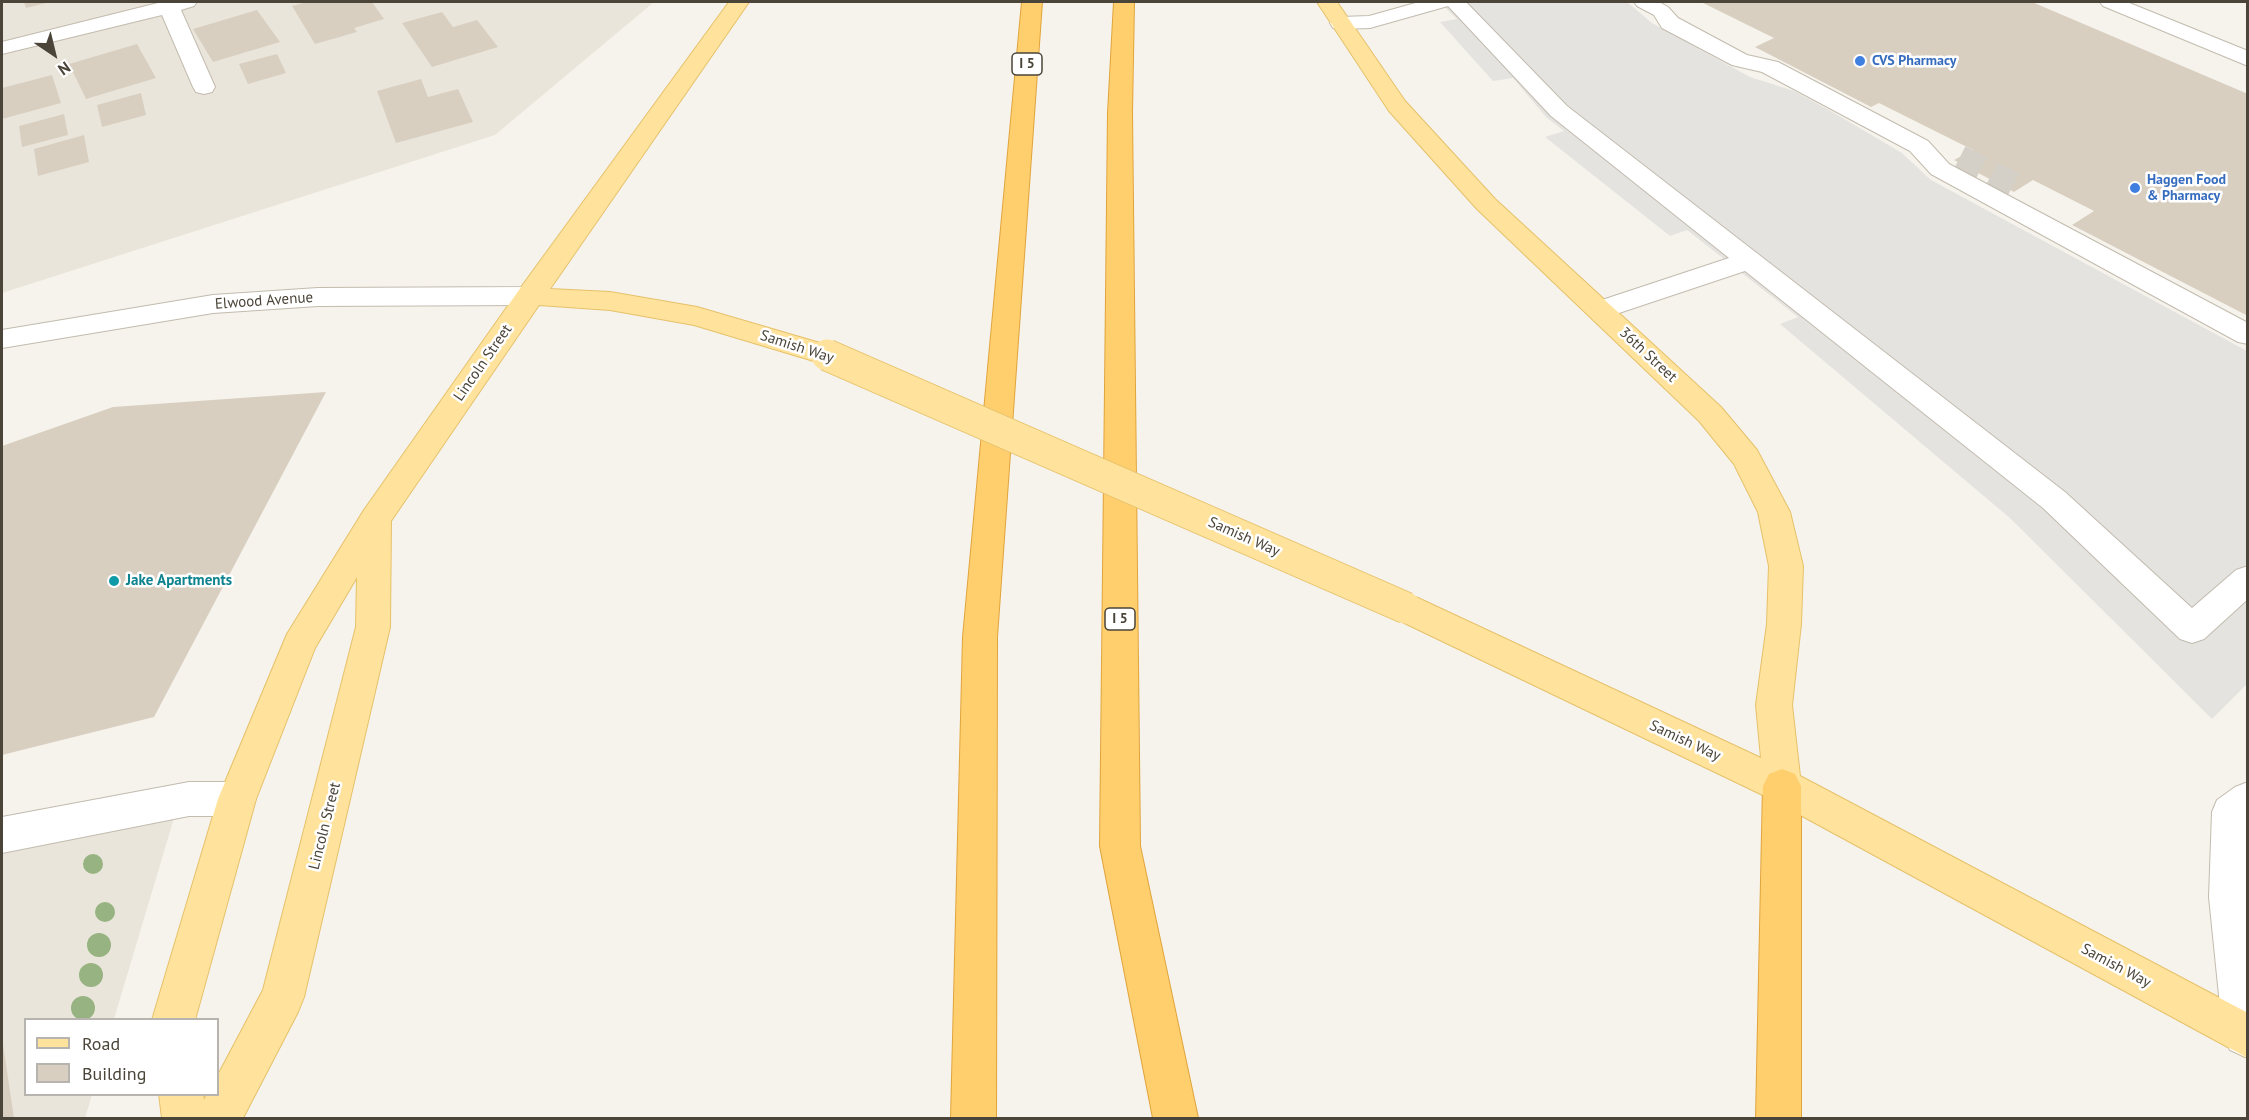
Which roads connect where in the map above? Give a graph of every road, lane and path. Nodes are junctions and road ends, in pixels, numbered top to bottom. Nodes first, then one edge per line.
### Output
1 (739, 2) edge
2 (1032, 2) edge
3 (1124, 2) edge
4 (1440, 2) edge
5 (1455, 2) edge
6 (1644, 2) edge
7 (2110, 2) edge
8 (178, 4) edge
9 (1334, 12) edge
10 (2, 48) edge
11 (2247, 59) edge
12 (204, 87) dead end
13 (1919, 146) junction
14 (1960, 157) tunnel mouth
15 (2021, 188) tunnel mouth
16 (2059, 234) junction
17 (1749, 261) junction
18 (529, 296) junction
19 (1600, 310) junction
20 (2247, 335) edge
21 (2, 339) edge
22 (375, 519) junction
23 (2247, 579) edge
24 (1782, 786) junction
25 (237, 799) junction
26 (2247, 801) edge
27 (2, 835) edge
28 (174, 1018) edge
29 (2246, 1036) edge
30 (181, 1096) edge
31 (184, 1119) edge
32 (219, 1119) edge
33 (973, 1119) edge
34 (1176, 1119) edge
35 (1778, 1119) edge

1 - 18 main road
2 - 33 highway, I 5
3 - 34 highway, I 5
4 - 9 street
5 - 17 street
6 - 13 street
7 - 11 street
8 - 10 street
8 - 12 street
9 - 19 main road, 36th Street
13 - 14 street
13 - 16 street
15 - 16 street
16 - 20 street
17 - 19 street
17 - 23 street
18 - 21 street, Elwood Avenue
18 - 22 main road, Lincoln Street
18 - 24 main road, Samish Way, bridge
19 - 24 main road, 36th Street
22 - 25 main road, Lincoln Street
22 - 32 main road, Lincoln Street
24 - 29 main road, Samish Way
24 - 35 highway
25 - 27 street
25 - 28 main road, Lincoln Street
26 - 29 street
30 - 31 main road

